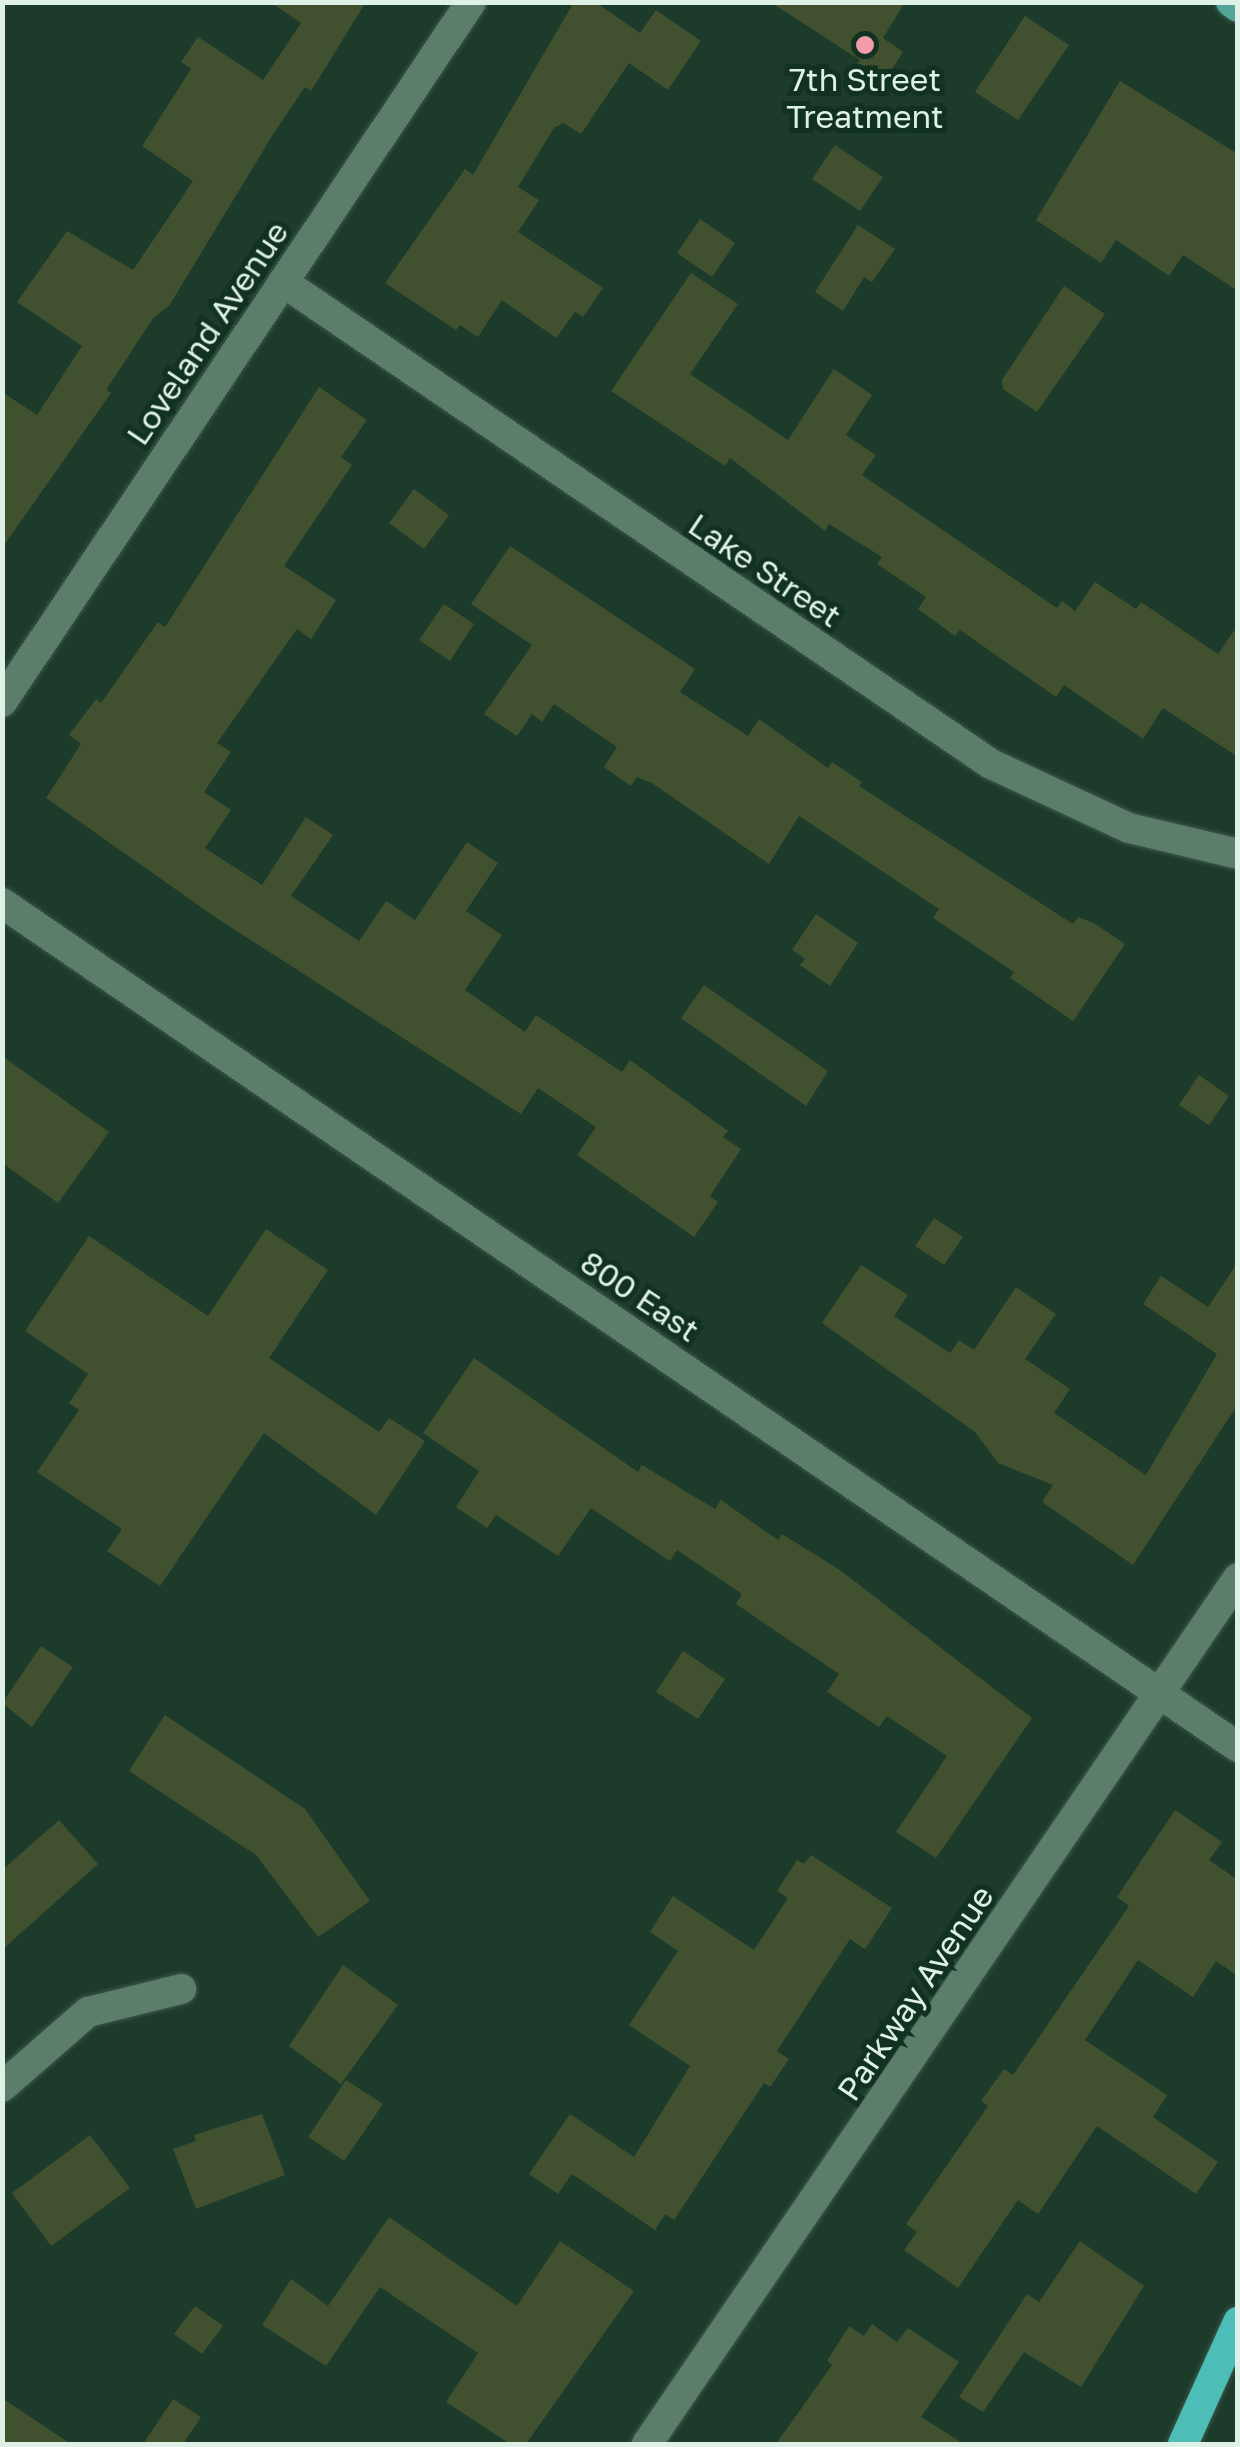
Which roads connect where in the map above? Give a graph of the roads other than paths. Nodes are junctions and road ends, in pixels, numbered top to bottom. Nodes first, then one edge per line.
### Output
1 (470, 2) edge
2 (1230, 2) edge
3 (1238, 7) edge
4 (283, 282) junction
5 (2, 702) edge
6 (1238, 854) edge
7 (2, 903) edge
8 (1238, 1578) edge
9 (1160, 1694) junction
10 (1238, 1747) edge
11 (181, 1989) dead end
12 (2, 2087) edge
13 (1238, 2322) edge
14 (647, 2444) edge
15 (1183, 2444) edge

1 - 4 street, Loveland Avenue
2 - 3 main road
4 - 5 street, Loveland Avenue
4 - 6 street, Lake Street
7 - 9 street, 800 East
8 - 9 street, Parkway Avenue
9 - 10 street, 800 East
9 - 14 street, Parkway Avenue
11 - 12 street
13 - 15 highway

